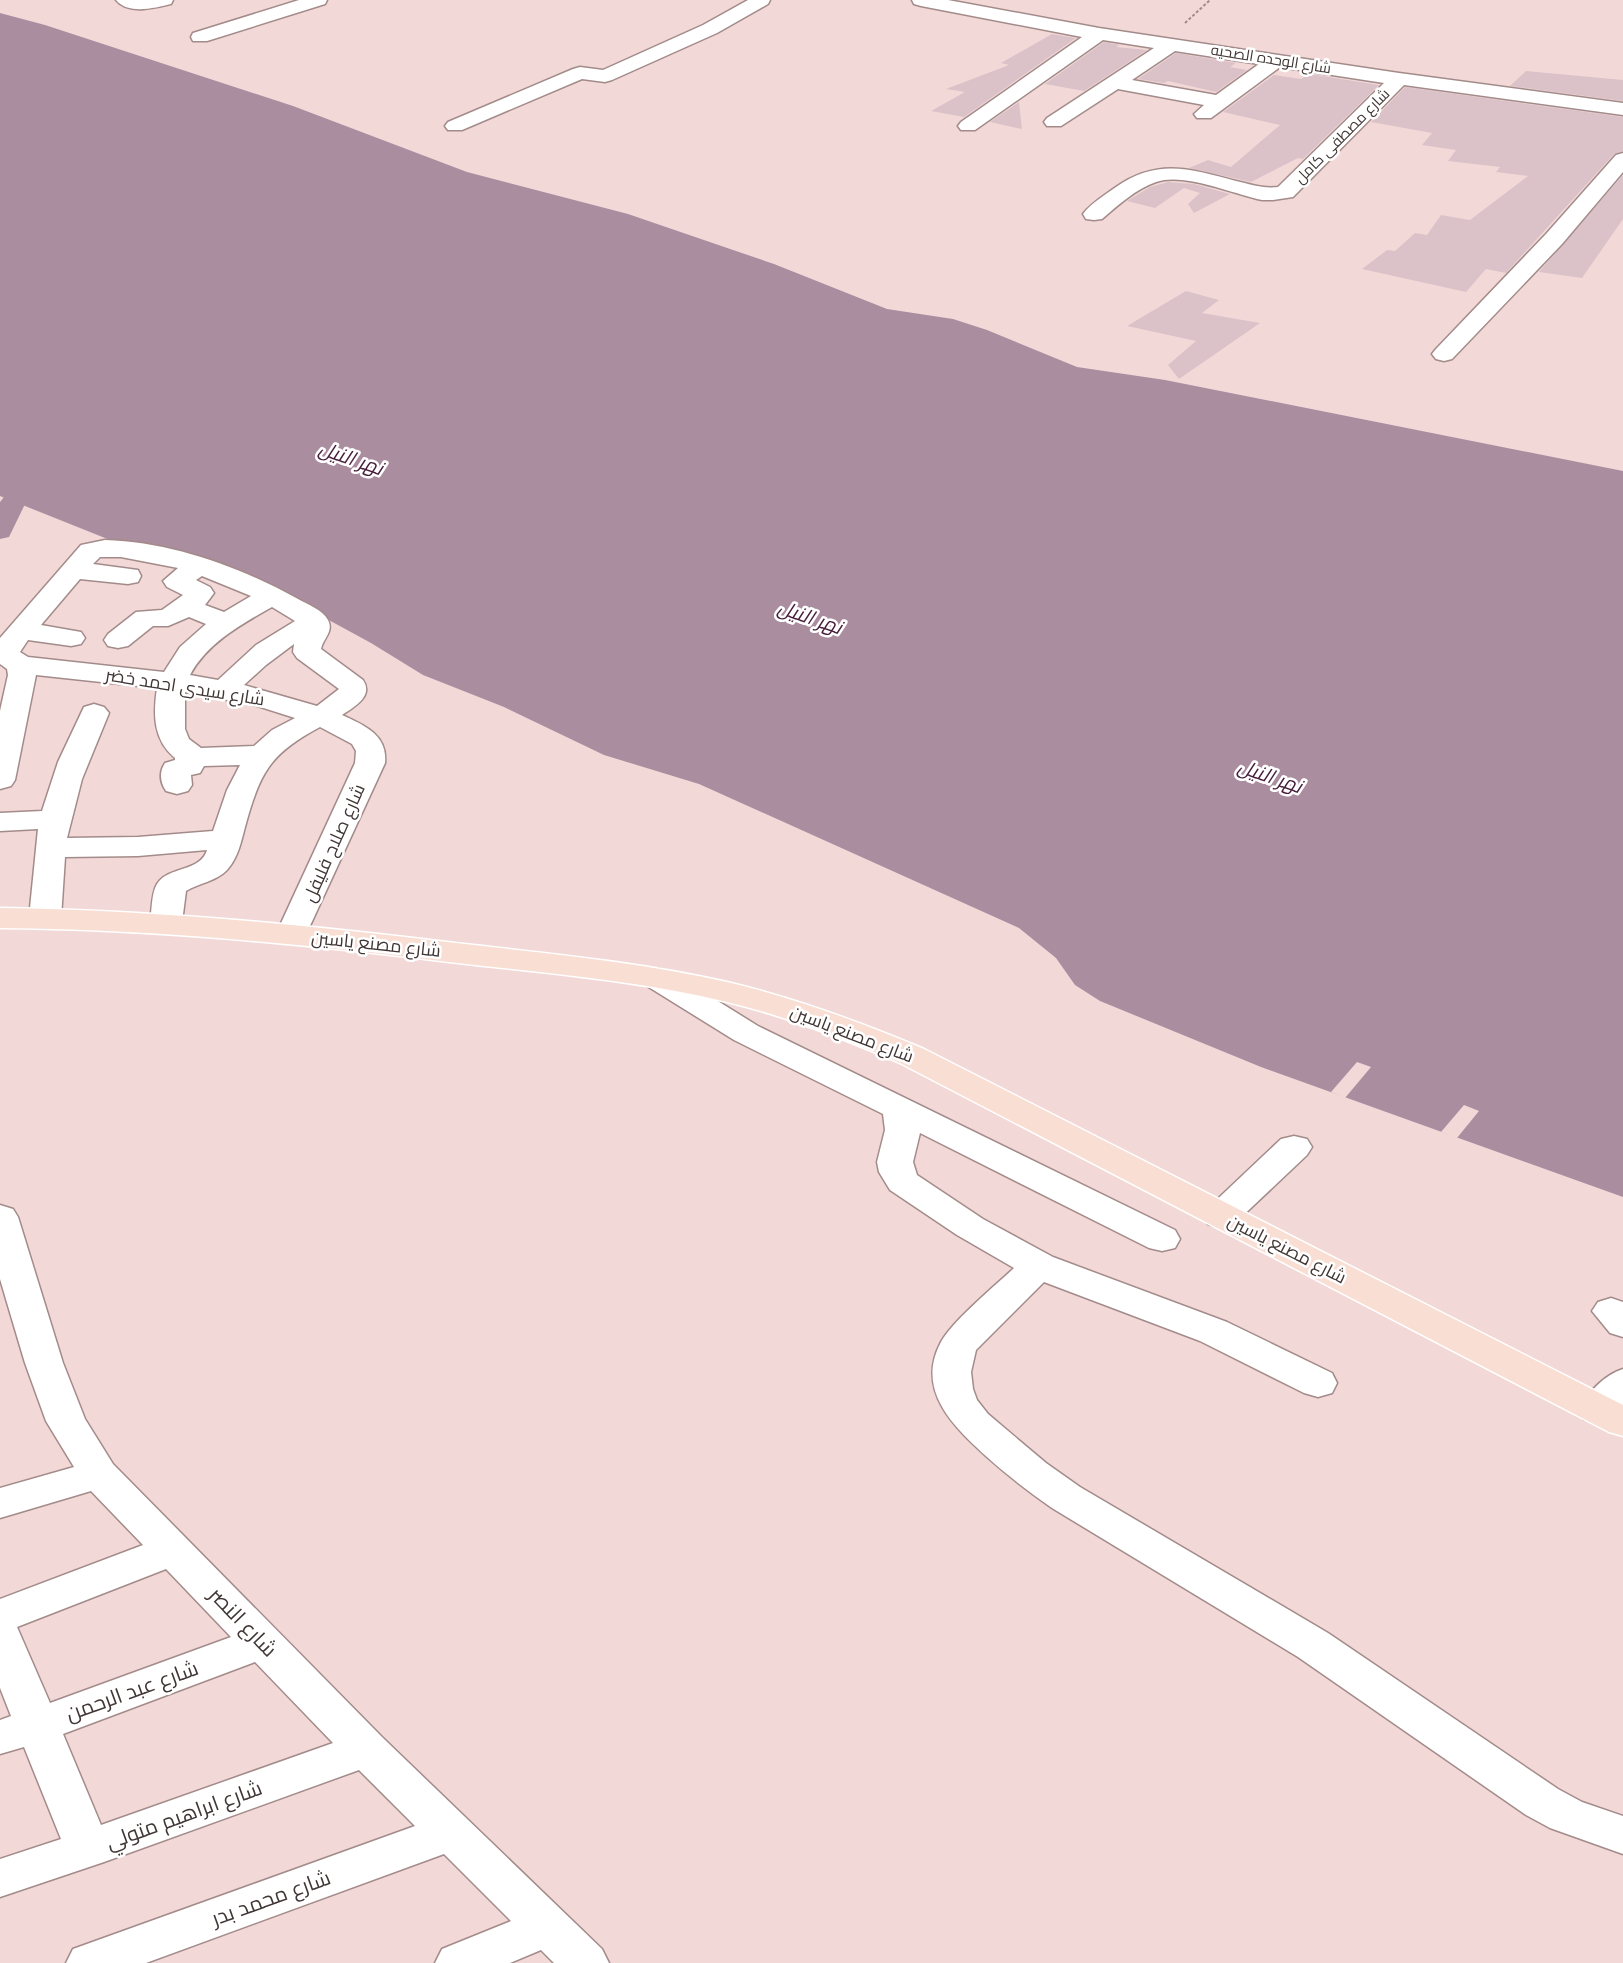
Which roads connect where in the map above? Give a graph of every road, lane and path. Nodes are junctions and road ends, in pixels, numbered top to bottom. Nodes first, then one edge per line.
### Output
1 (164, 0) edge
2 (318, 0) edge
3 (761, 0) edge
4 (921, 0) edge
5 (1210, 0) edge
6 (128, 2) edge
7 (1099, 34) junction
8 (200, 38) dead end
9 (1169, 43) junction
10 (1277, 60) junction
11 (1399, 79) junction
12 (1114, 82) junction
13 (1220, 102) junction
14 (1623, 109) edge
15 (1196, 120) dead end
16 (1054, 122) dead end
17 (455, 126) dead end
18 (968, 126) dead end
19 (1623, 159) edge
20 (1094, 213) dead end
21 (1444, 354) dead end
22 (200, 565) junction
23 (72, 570) junction
24 (129, 576) dead end
25 (272, 596) junction
26 (187, 607) junction
27 (315, 621) junction
28 (225, 622) junction
29 (21, 630) junction
30 (71, 638) dead end
31 (118, 640) dead end
32 (20, 665) junction
33 (172, 683) junction
34 (225, 690) junction
35 (94, 712) dead end
36 (318, 716) junction
37 (372, 752) joint
38 (190, 754) junction
39 (261, 754) junction
40 (0, 780) edge
41 (177, 785) dead end
42 (0, 822) edge
43 (53, 833) junction
44 (226, 839) junction
45 (0, 918) edge
46 (45, 918) junction
47 (166, 922) junction
48 (292, 934) junction
49 (659, 979) junction
50 (898, 1109) junction
51 (1294, 1147) dead end
52 (1221, 1216) junction
53 (0, 1217) edge
54 (1162, 1239) dead end
55 (1039, 1265) junction
56 (1318, 1383) dead end
57 (1615, 1404) edge
58 (99, 1473) junction
59 (0, 1503) edge
60 (174, 1550) junction
61 (0, 1616) edge
62 (0, 1635) edge
63 (263, 1642) junction
64 (19, 1732) edge
65 (366, 1749) junction
66 (451, 1832) junction
67 (1623, 1835) edge
68 (88, 1849) junction
69 (0, 1878) edge
70 (547, 1927) junction
71 (90, 1963) edge
72 (459, 1963) edge
73 (585, 1963) edge

1 - 6 street
2 - 8 street
3 - 17 street
4 - 7 street, شارع الوحده الصحيه
5 - 9 path
7 - 9 street, شارع الوحده الصحيه
7 - 18 street
9 - 10 street, شارع الوحده الصحيه
9 - 12 street
10 - 11 street, شارع الوحده الصحيه
10 - 13 street
11 - 14 street, شارع الوحده الصحيه
11 - 20 street, شارع مصطفى كامل
12 - 13 street
12 - 16 street
13 - 15 street
19 - 21 street
22 - 23 street
22 - 25 street
22 - 26 street
23 - 24 street
23 - 29 street
25 - 27 street
25 - 28 street
26 - 28 street
26 - 31 street
27 - 34 street
27 - 36 street
28 - 33 street
29 - 30 street
29 - 32 street
32 - 33 street, شارع سيدى احمد خضر
32 - 40 street
33 - 34 street, شارع سيدى احمد خضر
33 - 38 street
34 - 36 street, شارع سيدى احمد خضر
35 - 43 street
36 - 37 street, شارع سيدى احمد خضر
36 - 39 street
37 - 48 street, شارع صلاح فليفل
38 - 39 street
38 - 41 street
39 - 44 street
42 - 43 street
43 - 44 street
43 - 46 street
44 - 47 street
45 - 46 main road, شارع مصنع ياسين
46 - 47 main road, شارع مصنع ياسين
47 - 48 main road, شارع مصنع ياسين
48 - 49 main road, شارع مصنع ياسين
49 - 50 street
49 - 52 main road, شارع مصنع ياسين
50 - 54 street
50 - 55 street
51 - 52 street
52 - 57 main road, شارع مصنع ياسين
53 - 58 street, شارع النصر
55 - 56 street
55 - 67 street
58 - 59 street
58 - 60 street, شارع النصر
60 - 61 street
60 - 63 street, شارع النصر
62 - 64 street
63 - 64 street, شارع عبد الرحمن
63 - 65 street, شارع النصر
64 - 68 street
65 - 66 street, شارع النصر
65 - 68 street, شارع ابراهيم متولي
66 - 70 street, شارع النصر
66 - 71 street, شارع محمد بدر
68 - 69 street, شارع ابراهيم متولي
70 - 72 street
70 - 73 street, شارع النصر

